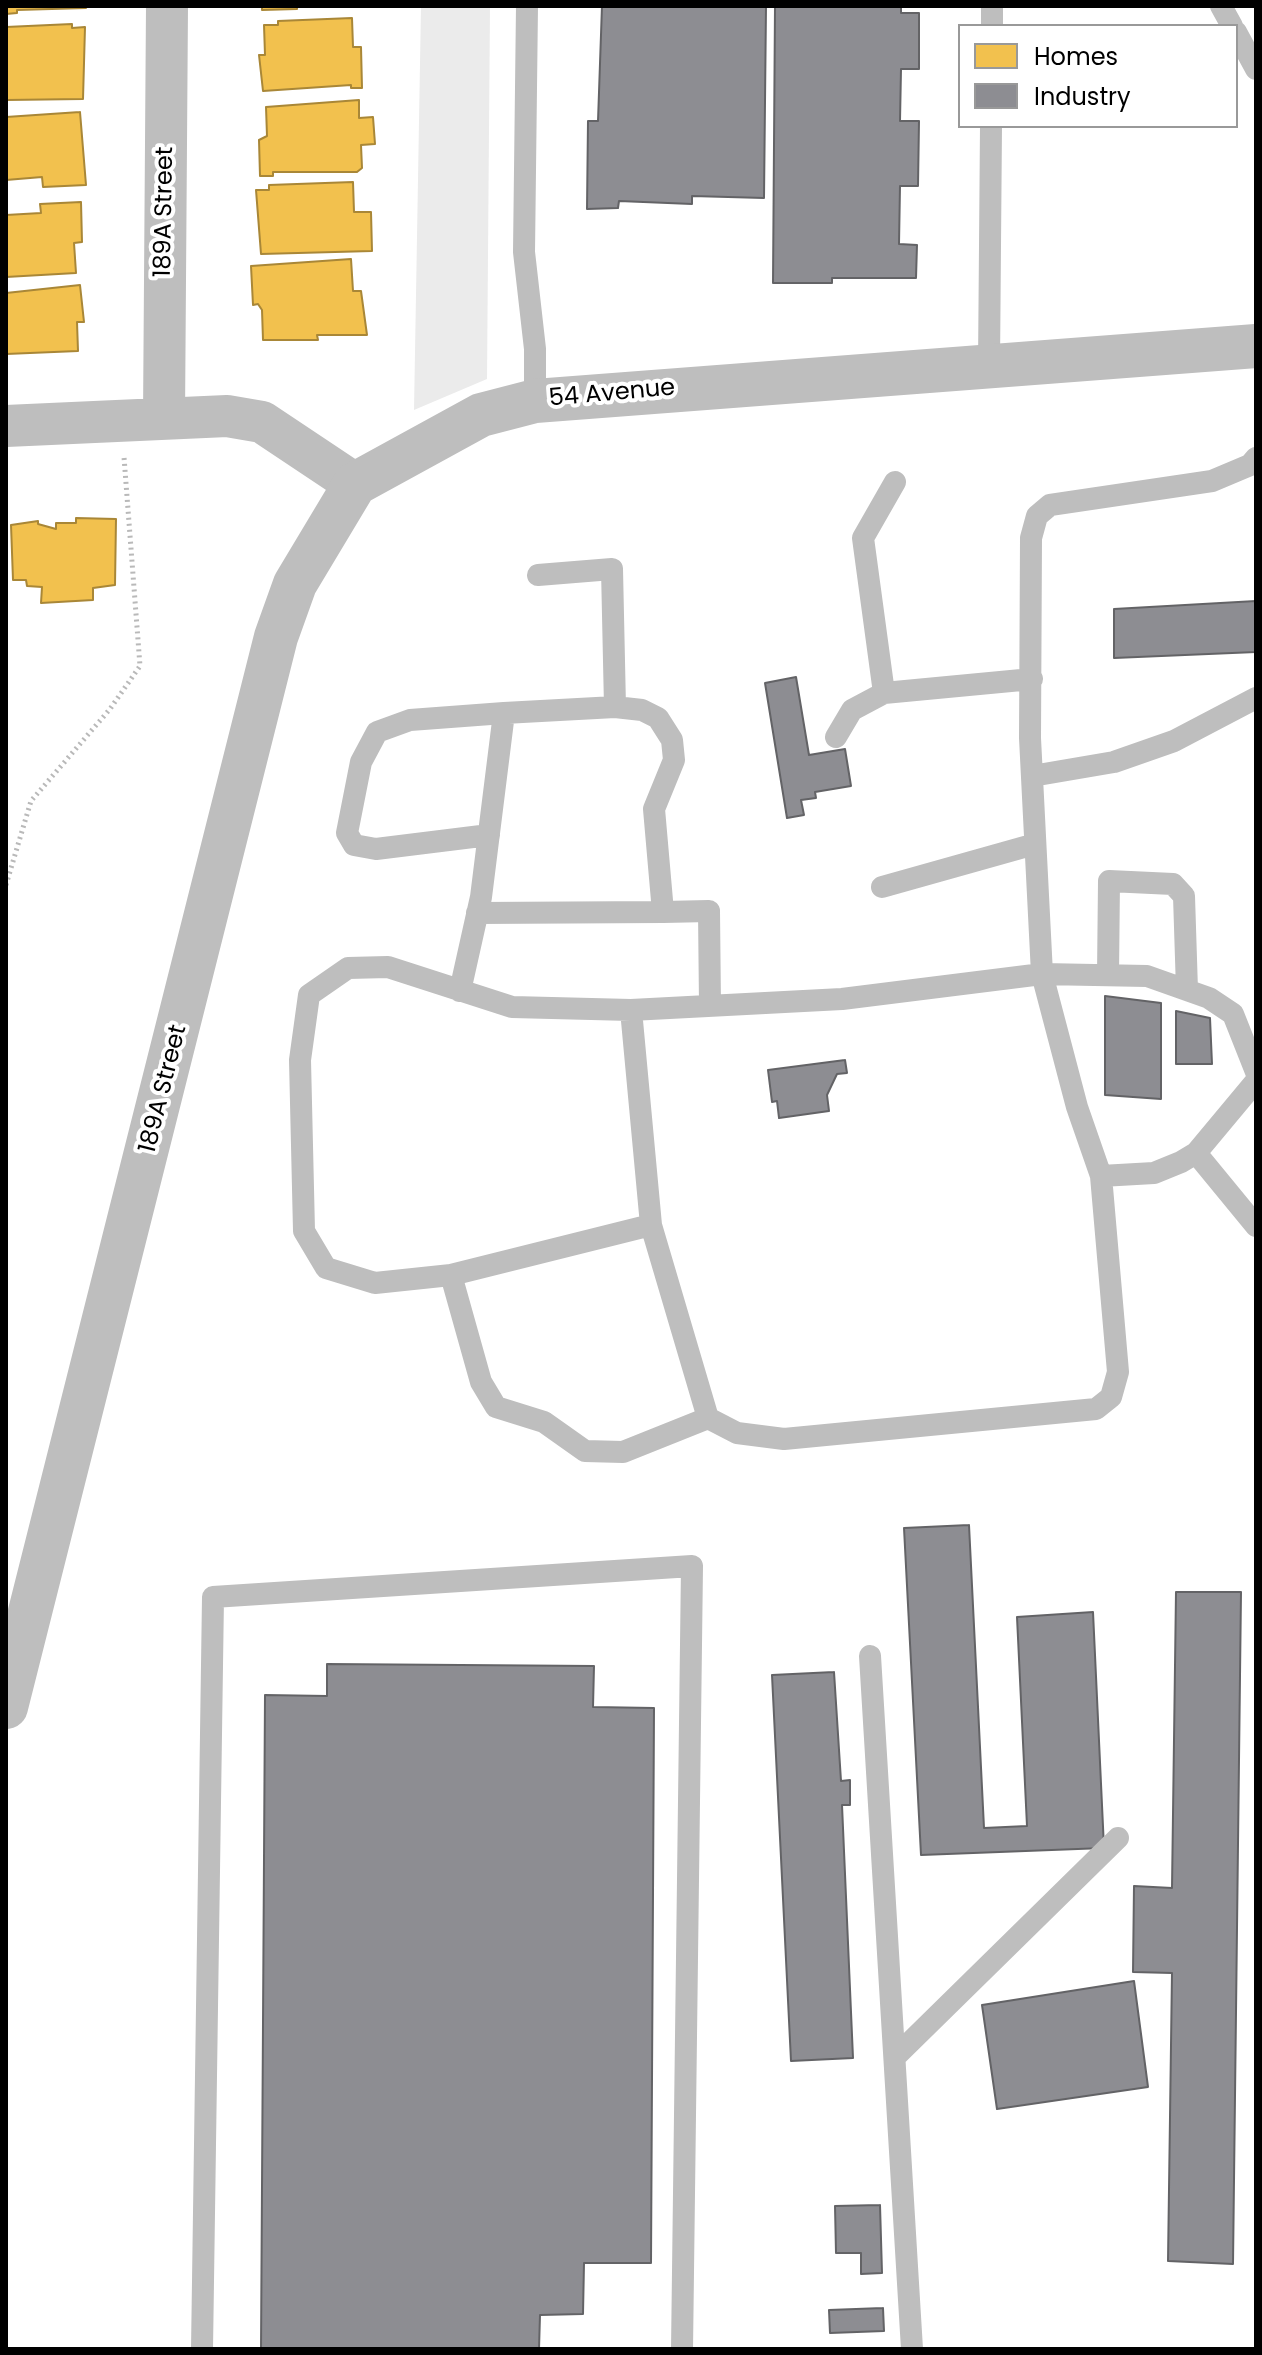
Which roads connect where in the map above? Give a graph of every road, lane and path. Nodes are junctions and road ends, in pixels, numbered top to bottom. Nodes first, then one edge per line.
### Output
1 (167, 6) edge
2 (527, 6) edge
3 (1221, 6) edge
4 (1231, 24) edge
5 (1238, 36) edge
6 (1256, 69) edge
7 (991, 128) edge
8 (1256, 346) edge
9 (989, 365) junction
10 (535, 401) junction
11 (164, 417) junction
12 (6, 426) edge
13 (124, 456) dead end
14 (1256, 458) edge
15 (895, 482) dead end
16 (355, 484) junction
17 (538, 575) dead end
18 (1032, 679) junction
19 (884, 693) junction
20 (1256, 698) edge
21 (615, 707) junction
22 (504, 713) junction
23 (836, 737) dead end
24 (1032, 776) junction
25 (489, 835) junction
26 (1035, 844) junction
27 (6, 885) edge
28 (882, 887) dead end
29 (663, 912) junction
30 (477, 913) junction
31 (1042, 974) junction
32 (1108, 975) junction
33 (1187, 990) junction
34 (460, 991) junction
35 (710, 1006) junction
36 (631, 1010) junction
37 (1256, 1072) edge
38 (1256, 1081) edge
39 (1196, 1153) junction
40 (1101, 1176) junction
41 (651, 1225) junction
42 (1256, 1226) edge
43 (451, 1275) junction
44 (708, 1418) junction
45 (870, 1656) dead end
46 (6, 1707) edge
47 (1118, 1838) dead end
48 (895, 2057) junction
49 (202, 2349) edge
50 (682, 2349) edge
51 (912, 2349) edge

1 - 11 street, 189A Street
2 - 10 lane
3 - 4 lane
5 - 6 lane
7 - 9 lane
8 - 9 street, 54 Avenue
9 - 10 street, 54 Avenue
10 - 16 street, 54 Avenue
11 - 12 street
11 - 16 street
13 - 27 path
14 - 18 lane
15 - 19 lane
16 - 46 street, 189A Street
17 - 21 lane
18 - 19 lane
18 - 24 lane
19 - 23 lane
20 - 24 lane
21 - 22 lane
21 - 29 lane
22 - 25 lane
22 - 25 lane
24 - 26 lane
25 - 30 lane
26 - 28 lane
26 - 31 lane
29 - 30 lane
29 - 35 lane
30 - 34 lane
31 - 32 lane
31 - 35 lane
31 - 40 lane
32 - 33 lane
32 - 33 lane
33 - 37 lane
34 - 36 lane
34 - 43 lane
35 - 36 lane
36 - 41 lane
38 - 39 lane
39 - 40 lane
39 - 42 lane
40 - 44 lane
41 - 43 lane
41 - 44 lane
43 - 44 lane
45 - 48 lane
47 - 48 lane
48 - 51 lane
49 - 50 lane

